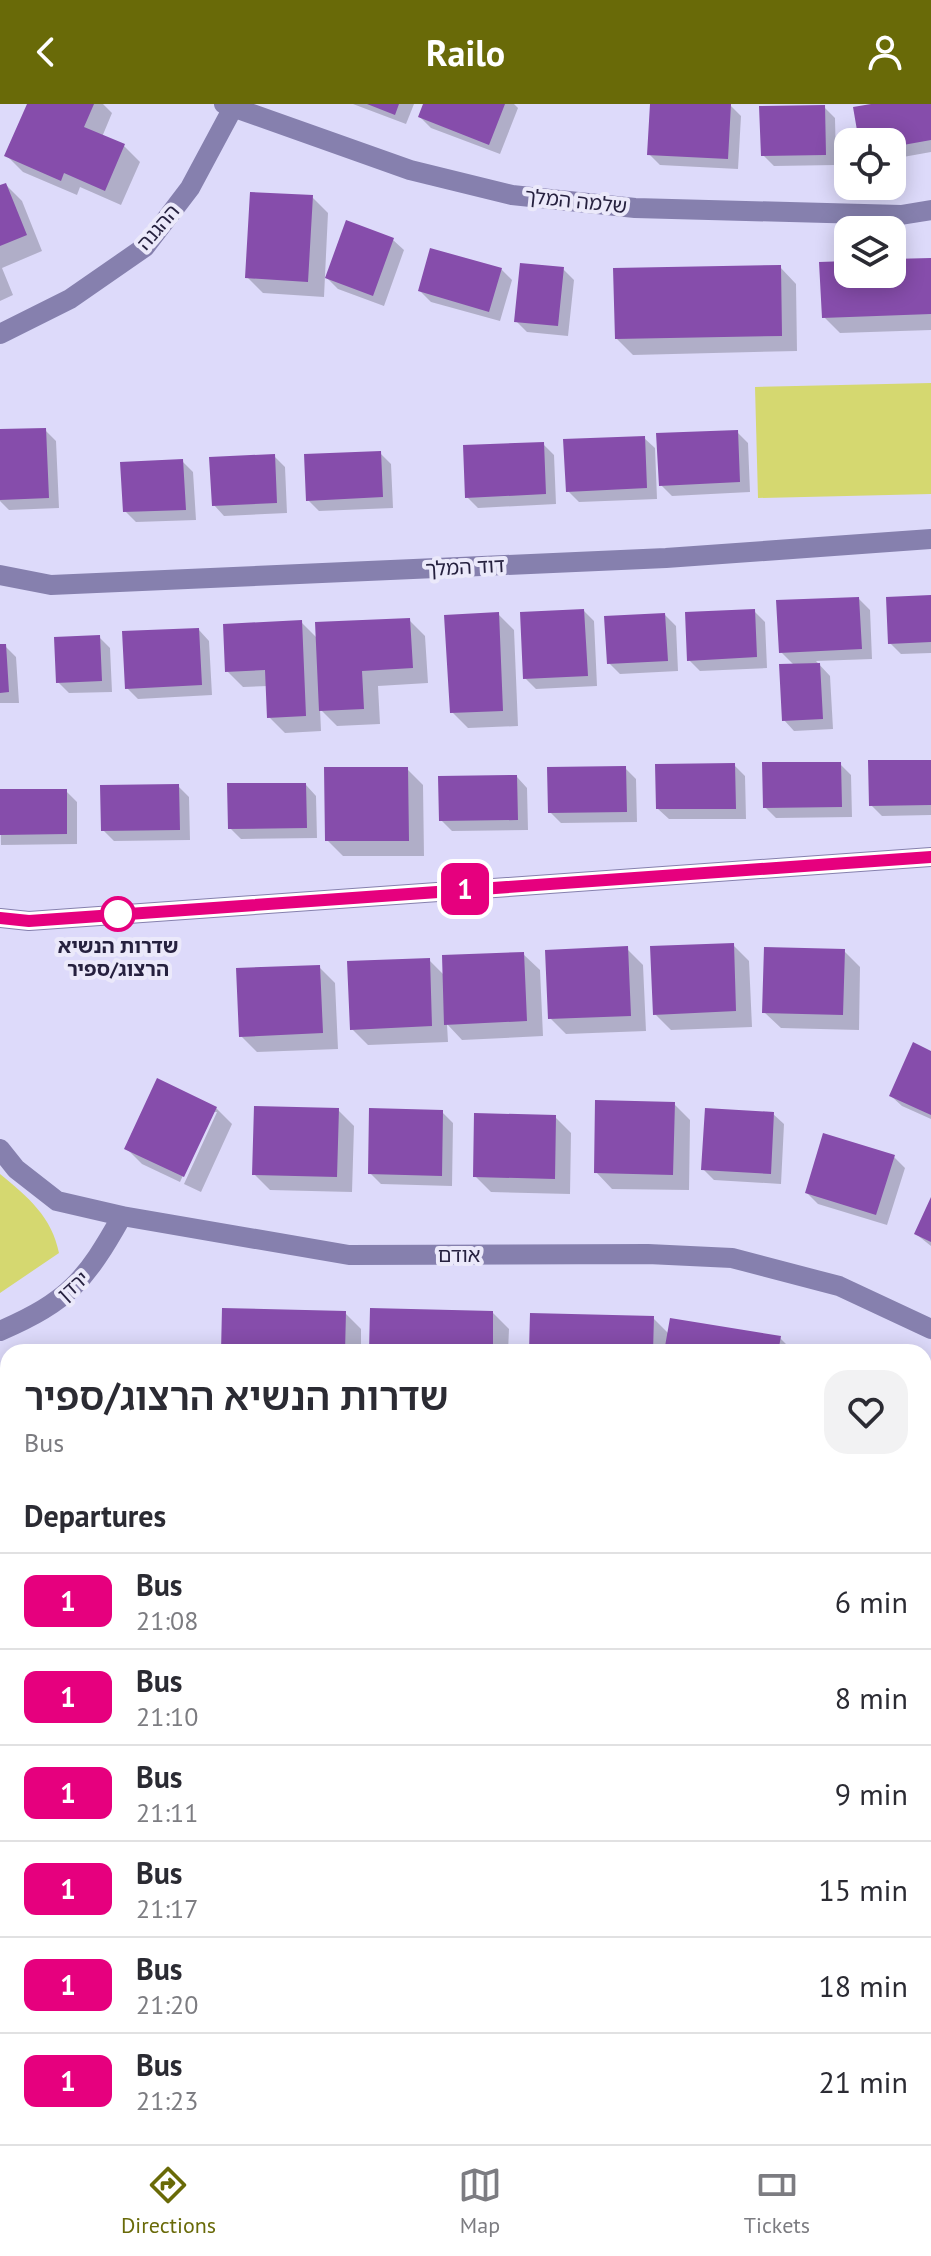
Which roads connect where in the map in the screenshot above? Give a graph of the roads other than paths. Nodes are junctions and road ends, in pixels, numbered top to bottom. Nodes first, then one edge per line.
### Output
1 (231, 105) edge
2 (931, 210) edge
3 (0, 334) edge
4 (931, 539) edge
5 (0, 575) edge
6 (931, 857) edge
7 (0, 918) edge
8 (0, 1149) edge
9 (122, 1216) junction
10 (931, 1329) edge
11 (0, 1331) edge

1 - 2 street, שלמה המלך
1 - 3 street, ההגנה
4 - 5 street, דוד המלך
6 - 7 street
8 - 9 street, אודם
9 - 10 street, אודם
9 - 11 street, ירדן

